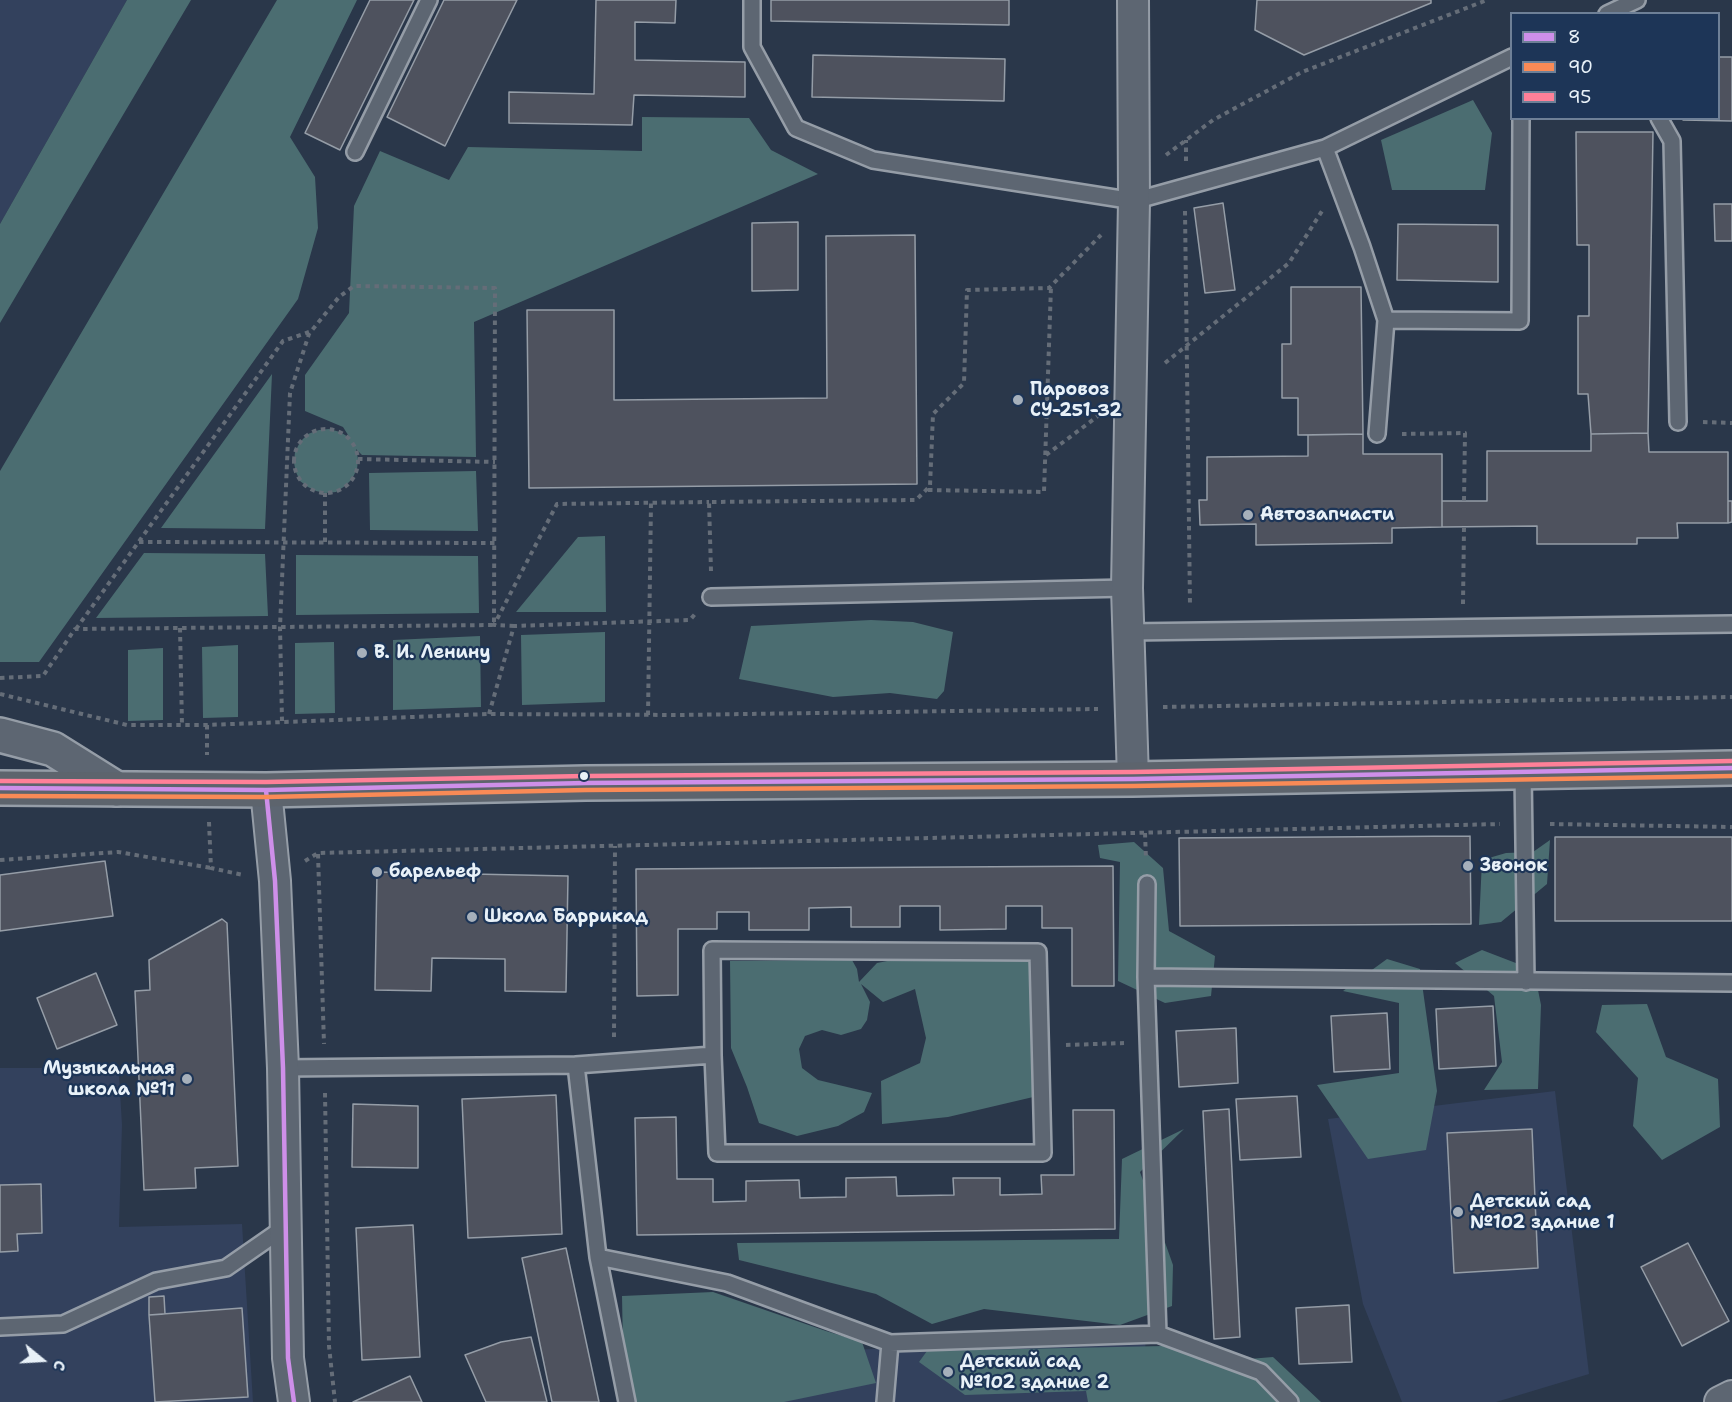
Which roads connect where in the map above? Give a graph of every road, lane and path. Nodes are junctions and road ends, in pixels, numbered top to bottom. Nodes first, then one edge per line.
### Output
1 (429, 0) edge
2 (752, 0) edge
3 (1133, 0) edge
4 (1487, 0) edge
5 (1637, 0) edge
6 (1611, 12) edge
7 (1510, 58) edge
8 (1521, 120) edge
9 (1660, 120) edge
10 (1186, 140) junction
11 (1325, 148) junction
12 (355, 152) dead end
13 (1163, 157) dead end
14 (1339, 184) junction
15 (1185, 187) junction
16 (1134, 201) junction
17 (1051, 285) junction
18 (1386, 320) junction
19 (311, 331) junction
20 (1187, 345) junction
21 (1131, 391) junction
22 (1678, 422) dead end
23 (1377, 434) joint
24 (1046, 455) junction
25 (358, 459) junction
26 (495, 462) junction
27 (287, 463) junction
28 (294, 463) junction
29 (927, 490) junction
30 (325, 493) junction
31 (1464, 501) dead end
32 (709, 502) junction
33 (651, 503) junction
34 (1464, 527) dead end
35 (139, 542) junction
36 (283, 542) junction
37 (325, 542) junction
38 (495, 543) junction
39 (1127, 588) junction
40 (711, 597) junction
41 (1463, 605) dead end
42 (1191, 609) dead end
43 (649, 621) junction
44 (1732, 624) edge
45 (494, 625) junction
46 (514, 626) junction
47 (280, 627) junction
48 (180, 628) junction
49 (75, 629) junction
50 (1128, 632) junction
51 (0, 678) edge
52 (0, 694) edge
53 (1732, 697) edge
54 (1130, 708) junction
55 (489, 714) junction
56 (648, 715) junction
57 (282, 721) junction
58 (182, 725) junction
59 (207, 725) junction
60 (0, 735) edge
61 (1732, 768) edge
62 (1522, 772) junction
63 (1133, 779) junction
64 (0, 788) edge
65 (117, 789) junction
66 (207, 789) junction
67 (266, 790) junction
68 (1524, 824) junction
69 (1732, 827) edge
70 (615, 846) junction
71 (318, 853) junction
72 (0, 860) edge
73 (211, 868) junction
74 (275, 881) junction
75 (1147, 884) dead end
76 (1146, 976) junction
77 (1526, 982) junction
78 (1732, 983) edge
79 (1148, 1042) junction
80 (1041, 1045) junction
81 (713, 1055) junction
82 (614, 1063) junction
83 (576, 1065) junction
84 (283, 1068) junction
85 (325, 1068) junction
86 (285, 1227) junction
87 (598, 1257) junction
88 (0, 1327) edge
89 (1158, 1334) junction
90 (890, 1343) junction
91 (1732, 1396) edge
92 (294, 1402) edge
93 (335, 1402) edge
94 (627, 1402) edge
95 (885, 1402) edge
96 (1290, 1402) edge
97 (1720, 1402) edge

1 - 12 lane
2 - 16 lane
3 - 16 street
4 - 10 path
5 - 6 lane
7 - 11 lane
8 - 18 lane
9 - 22 lane
10 - 13 path
10 - 15 path
11 - 14 lane
11 - 15 lane
14 - 18 lane
14 - 20 path
15 - 16 lane
15 - 20 path
16 - 17 path
16 - 21 street
17 - 24 path
17 - 29 path
18 - 23 lane
19 - 26 path
19 - 27 path
19 - 35 path
20 - 21 path
20 - 42 path
21 - 24 path
21 - 39 street
23 - 31 path
24 - 29 path
25 - 26 path
25 - 28 path
25 - 30 path
26 - 38 path
27 - 28 path
27 - 36 path
28 - 30 path
29 - 32 path
30 - 37 path
32 - 33 path
32 - 40 path
33 - 43 path
33 - 45 path
34 - 41 path
35 - 36 path
35 - 49 path
36 - 37 path
36 - 47 path
37 - 38 path
38 - 45 path
39 - 40 lane
39 - 50 street
40 - 43 path
43 - 46 path
43 - 56 path
44 - 50 lane
45 - 46 path
45 - 47 path
46 - 55 path
47 - 48 path
47 - 57 path
48 - 49 path
48 - 58 path
49 - 51 path
50 - 54 street
52 - 58 path
53 - 54 path
54 - 56 path
54 - 63 street
55 - 56 path
55 - 57 path
57 - 59 path
58 - 59 path
59 - 66 path
60 - 65 street
61 - 62 main road
62 - 63 main road
62 - 68 lane
63 - 67 main road
64 - 65 main road
65 - 66 main road
66 - 67 main road
66 - 73 path
67 - 74 street
68 - 69 path
68 - 70 path
68 - 77 lane
70 - 71 path
70 - 82 path
71 - 74 path
71 - 85 path
72 - 73 path
73 - 74 path
74 - 84 street
75 - 76 lane
76 - 77 lane
76 - 79 lane
77 - 78 lane
79 - 80 path
79 - 89 lane
80 - 81 lane
80 - 81 lane
81 - 82 lane
82 - 83 lane
83 - 85 lane
83 - 87 lane
84 - 85 lane
84 - 86 street
85 - 93 path
86 - 88 lane
86 - 92 street
87 - 90 lane
87 - 94 lane
89 - 90 lane
89 - 96 lane
90 - 95 lane
91 - 97 street

